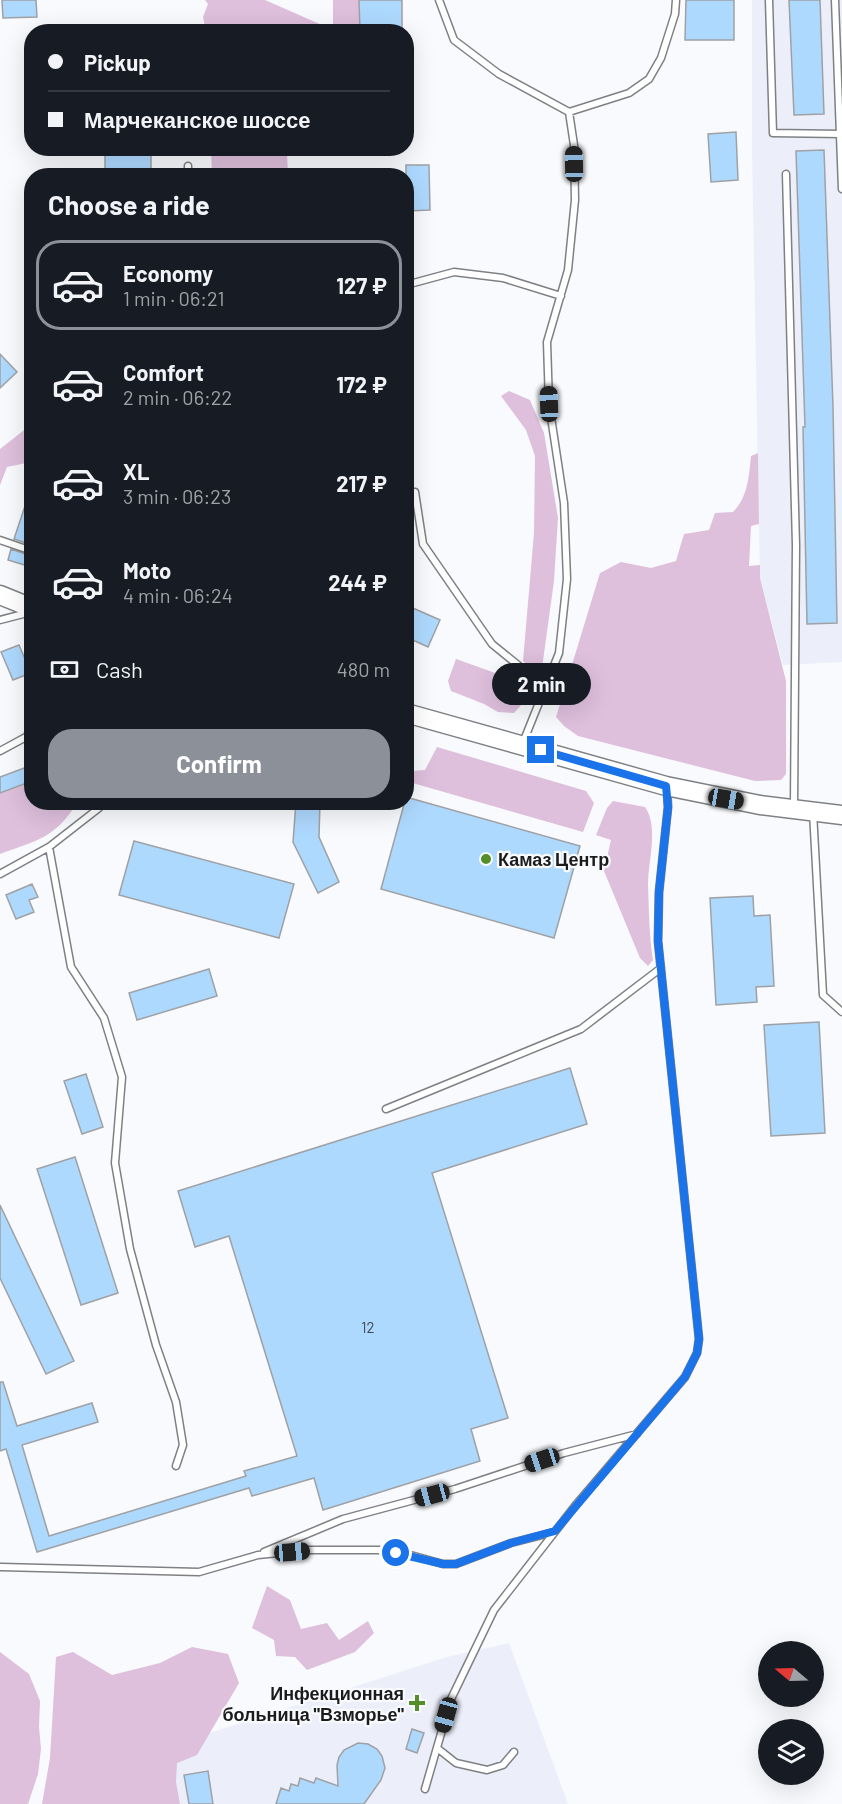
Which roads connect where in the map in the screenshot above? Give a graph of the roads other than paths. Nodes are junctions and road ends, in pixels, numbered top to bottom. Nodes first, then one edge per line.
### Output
1 (439, 0) edge
2 (676, 0) edge
3 (769, 0) edge
4 (835, 0) edge
5 (569, 112) junction
6 (841, 134) edge
7 (786, 174) dead end
8 (842, 189) edge
9 (414, 283) edge
10 (561, 296) junction
11 (415, 492) dead end
12 (0, 540) edge
13 (24, 548) edge
14 (0, 595) edge
15 (24, 606) edge
16 (24, 612) edge
17 (0, 620) edge
18 (545, 687) junction
19 (414, 715) edge
20 (24, 738) edge
21 (522, 745) junction
22 (0, 750) edge
23 (666, 786) junction
24 (794, 809) junction
25 (97, 810) edge
26 (813, 812) junction
27 (842, 815) edge
28 (50, 848) junction
29 (0, 874) edge
30 (661, 968) junction
31 (842, 1011) edge
32 (386, 1109) dead end
33 (638, 1434) junction
34 (176, 1466) dead end
35 (555, 1531) junction
36 (258, 1555) junction
37 (1, 1567) edge
38 (437, 1748) junction
39 (514, 1752) dead end
40 (425, 1789) dead end

1 - 5 lane
2 - 5 lane
3 - 6 lane
4 - 6 lane
5 - 10 lane
6 - 8 lane
7 - 24 lane
9 - 10 lane
10 - 18 lane
11 - 18 lane
12 - 13 lane
14 - 15 street
16 - 17 lane
18 - 21 lane
19 - 21 street
20 - 22 lane
21 - 23 street
23 - 24 street
23 - 30 lane
24 - 26 street
25 - 28 lane
26 - 27 street
26 - 31 lane
28 - 29 lane
28 - 34 lane
30 - 32 lane
30 - 33 lane
33 - 35 lane
33 - 36 lane
35 - 36 lane
35 - 38 lane
36 - 37 lane
38 - 39 lane
38 - 40 lane

